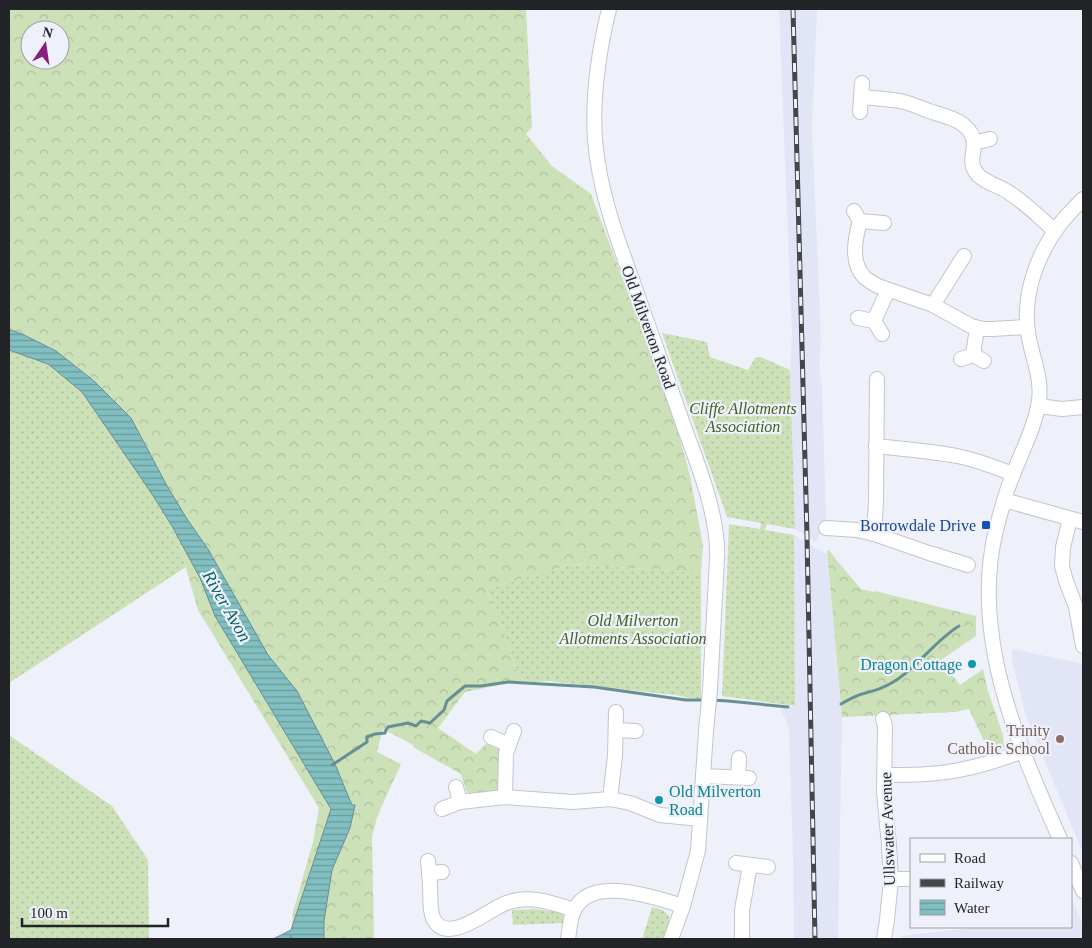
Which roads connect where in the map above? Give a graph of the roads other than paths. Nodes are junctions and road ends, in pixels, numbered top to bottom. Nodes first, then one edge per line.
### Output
1 (609, 9) edge
2 (860, 112) dead end
3 (990, 139) dead end
4 (974, 143) junction
5 (1083, 199) edge
6 (884, 223) dead end
7 (1055, 231) junction
8 (964, 256) dead end
9 (941, 263) dead end
10 (954, 270) junction
11 (888, 290) junction
12 (933, 305) junction
13 (858, 318) dead end
14 (874, 321) junction
15 (1027, 327) junction
16 (977, 328) junction
17 (882, 334) dead end
18 (972, 358) dead end
19 (877, 379) dead end
20 (1038, 406) junction
21 (1083, 407) edge
22 (876, 446) junction
23 (1013, 474) junction
24 (1004, 500) junction
25 (1077, 520) edge
26 (826, 528) dead end
27 (874, 534) junction
28 (968, 566) dead end
29 (1083, 646) edge
30 (616, 712) dead end
31 (883, 719) dead end
32 (616, 730) junction
33 (514, 731) dead end
34 (636, 731) dead end
35 (491, 737) dead end
36 (508, 745) junction
37 (1023, 751) junction
38 (739, 758) dead end
39 (885, 775) junction
40 (703, 776) junction
41 (456, 787) dead end
42 (505, 797) junction
43 (610, 799) junction
44 (460, 802) junction
45 (442, 809) dead end
46 (700, 819) junction
47 (1060, 838) edge
48 (1072, 865) edge
49 (768, 867) dead end
50 (433, 868) dead end
51 (890, 879) junction
52 (910, 879) edge
53 (1083, 891) edge
54 (683, 906) junction
55 (574, 910) junction
56 (568, 939) edge
57 (671, 939) edge
58 (742, 939) edge
59 (884, 939) edge

1 - 40 street, Old Milverton Road
2 - 4 street
3 - 4 street
4 - 7 street
5 - 7 street
6 - 11 street
7 - 15 street
8 - 10 street
9 - 10 street
10 - 12 street
11 - 12 street
11 - 14 street
12 - 16 street
13 - 14 street
14 - 17 street
15 - 16 street
15 - 20 street
16 - 18 street
19 - 22 street
20 - 21 street
20 - 23 street
22 - 23 street
22 - 27 street
23 - 24 street
24 - 25 street
24 - 37 street
25 - 29 street
26 - 27 street
27 - 28 street
30 - 32 street
31 - 39 street, Ullswater Avenue
32 - 34 street
32 - 43 street
33 - 36 street
35 - 36 street
36 - 42 street
37 - 39 street
37 - 47 street
38 - 40 street
39 - 51 street, Ullswater Avenue
40 - 46 street, Old Milverton Road
41 - 44 street
42 - 43 street
42 - 44 street
43 - 46 street
44 - 45 street
46 - 54 street, Old Milverton Road
48 - 53 street
49 - 58 street
50 - 55 street
51 - 52 street
51 - 59 street, Ullswater Avenue
54 - 55 street
54 - 57 street, Old Milverton Road
55 - 56 street

